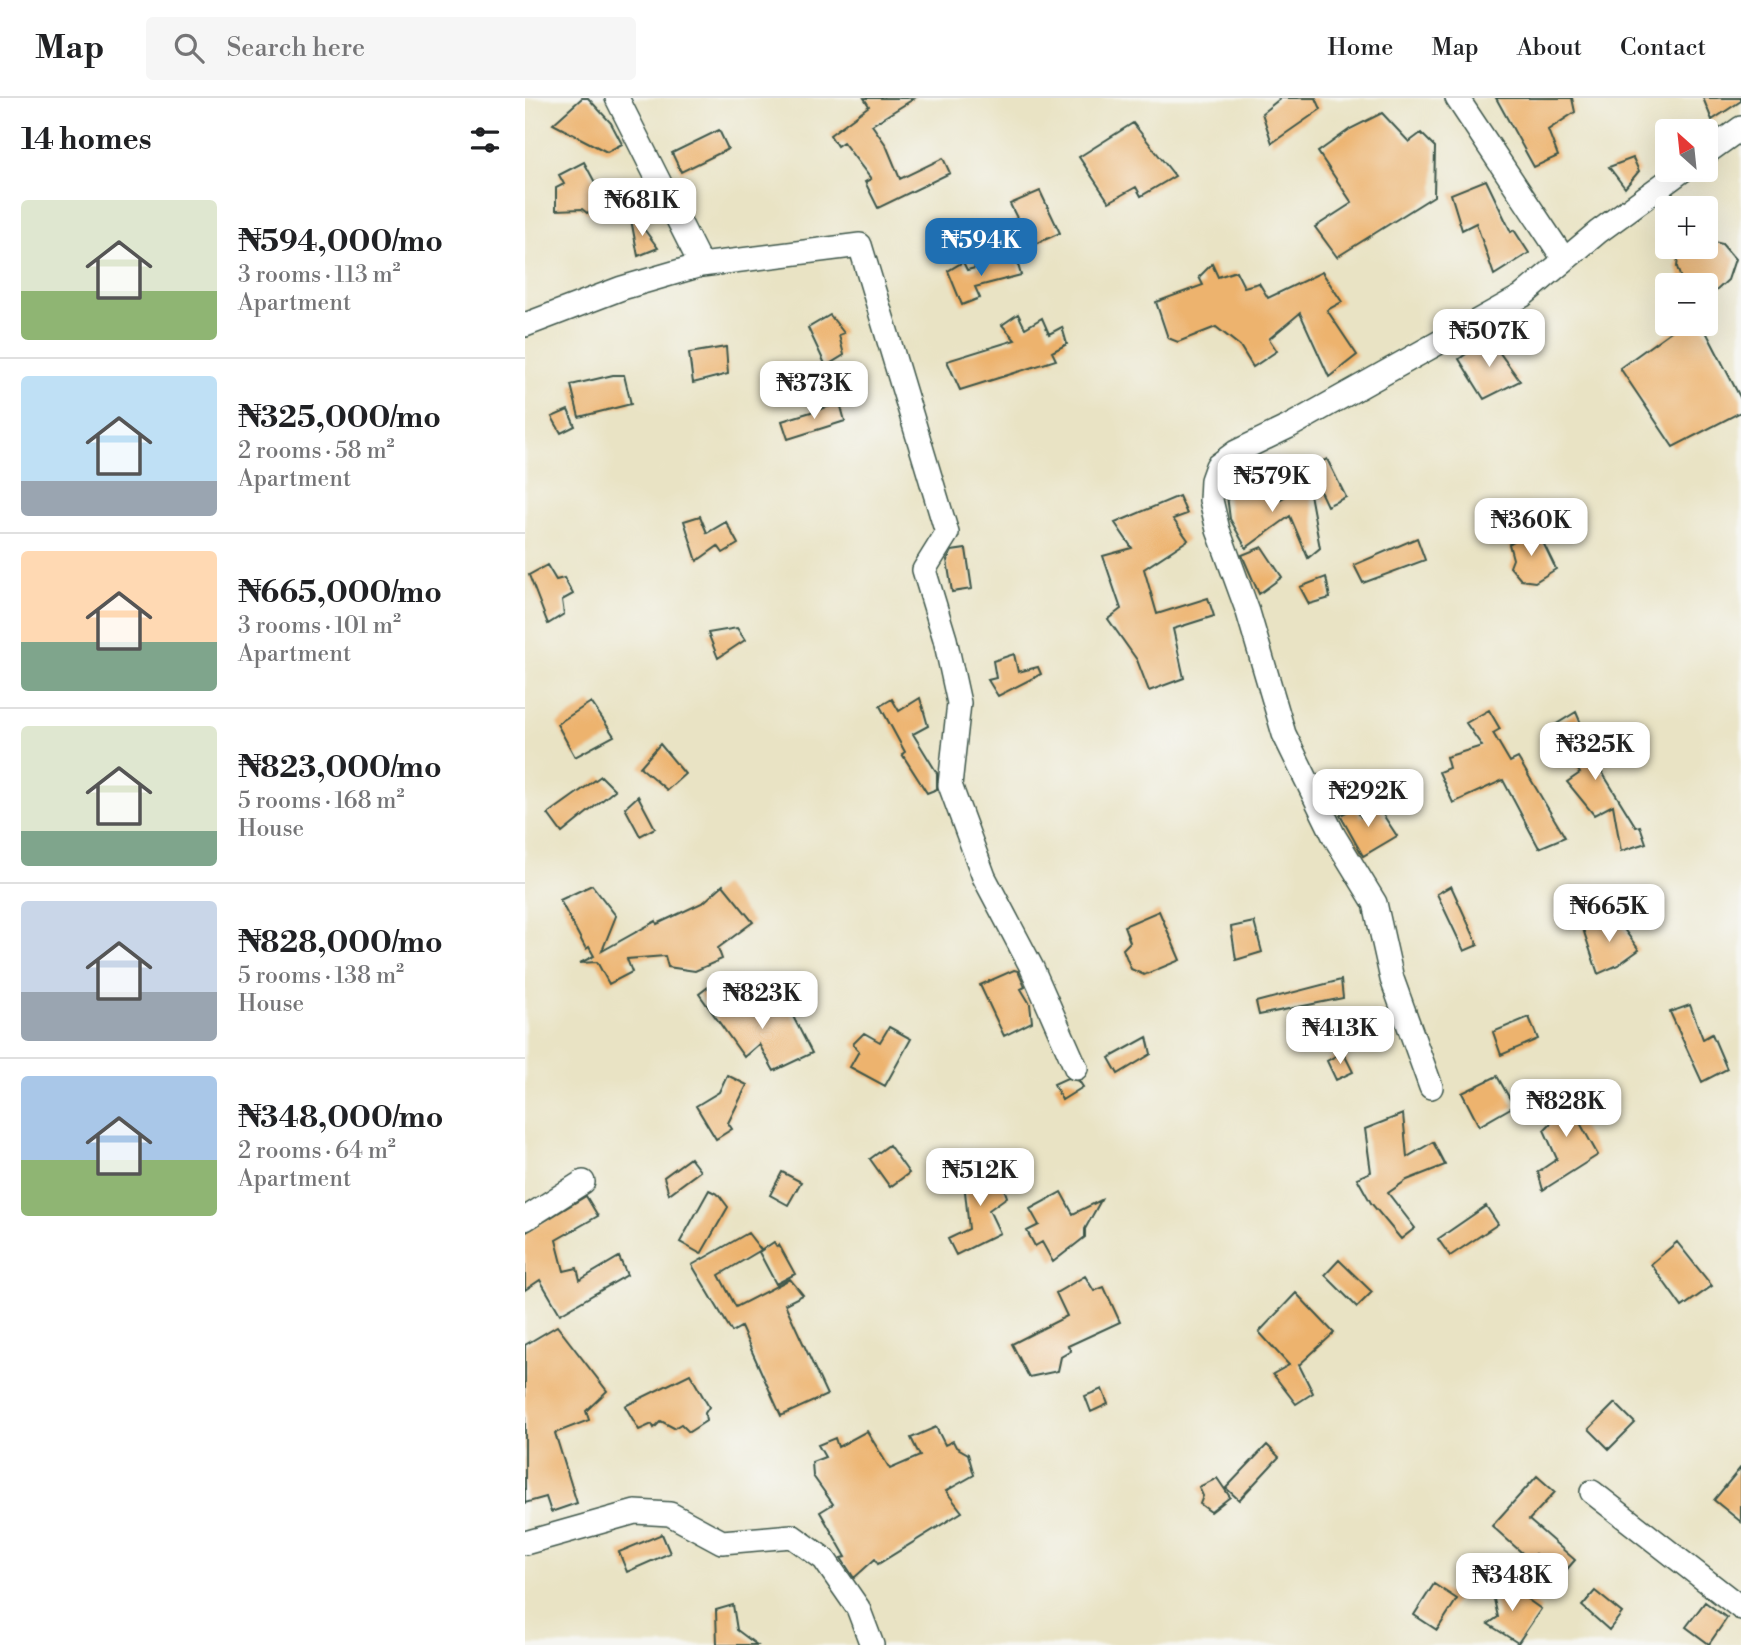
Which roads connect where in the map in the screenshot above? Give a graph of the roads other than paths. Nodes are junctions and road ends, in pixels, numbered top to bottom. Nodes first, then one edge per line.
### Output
1 (617, 98) edge
2 (1457, 98) edge
3 (1741, 128) edge
4 (1719, 144) edge
5 (1667, 182) edge
6 (1564, 259) junction
7 (701, 265) junction
8 (525, 325) edge
9 (1076, 1068) dead end
10 (1431, 1087) dead end
11 (583, 1182) dead end
12 (525, 1219) edge
13 (1592, 1492) dead end
14 (525, 1543) edge
15 (1741, 1608) edge
16 (872, 1645) edge

1 - 7 street
2 - 6 street
3 - 4 street
5 - 6 street
6 - 10 street
7 - 8 street
7 - 9 street
11 - 12 street
13 - 15 street
14 - 16 street

